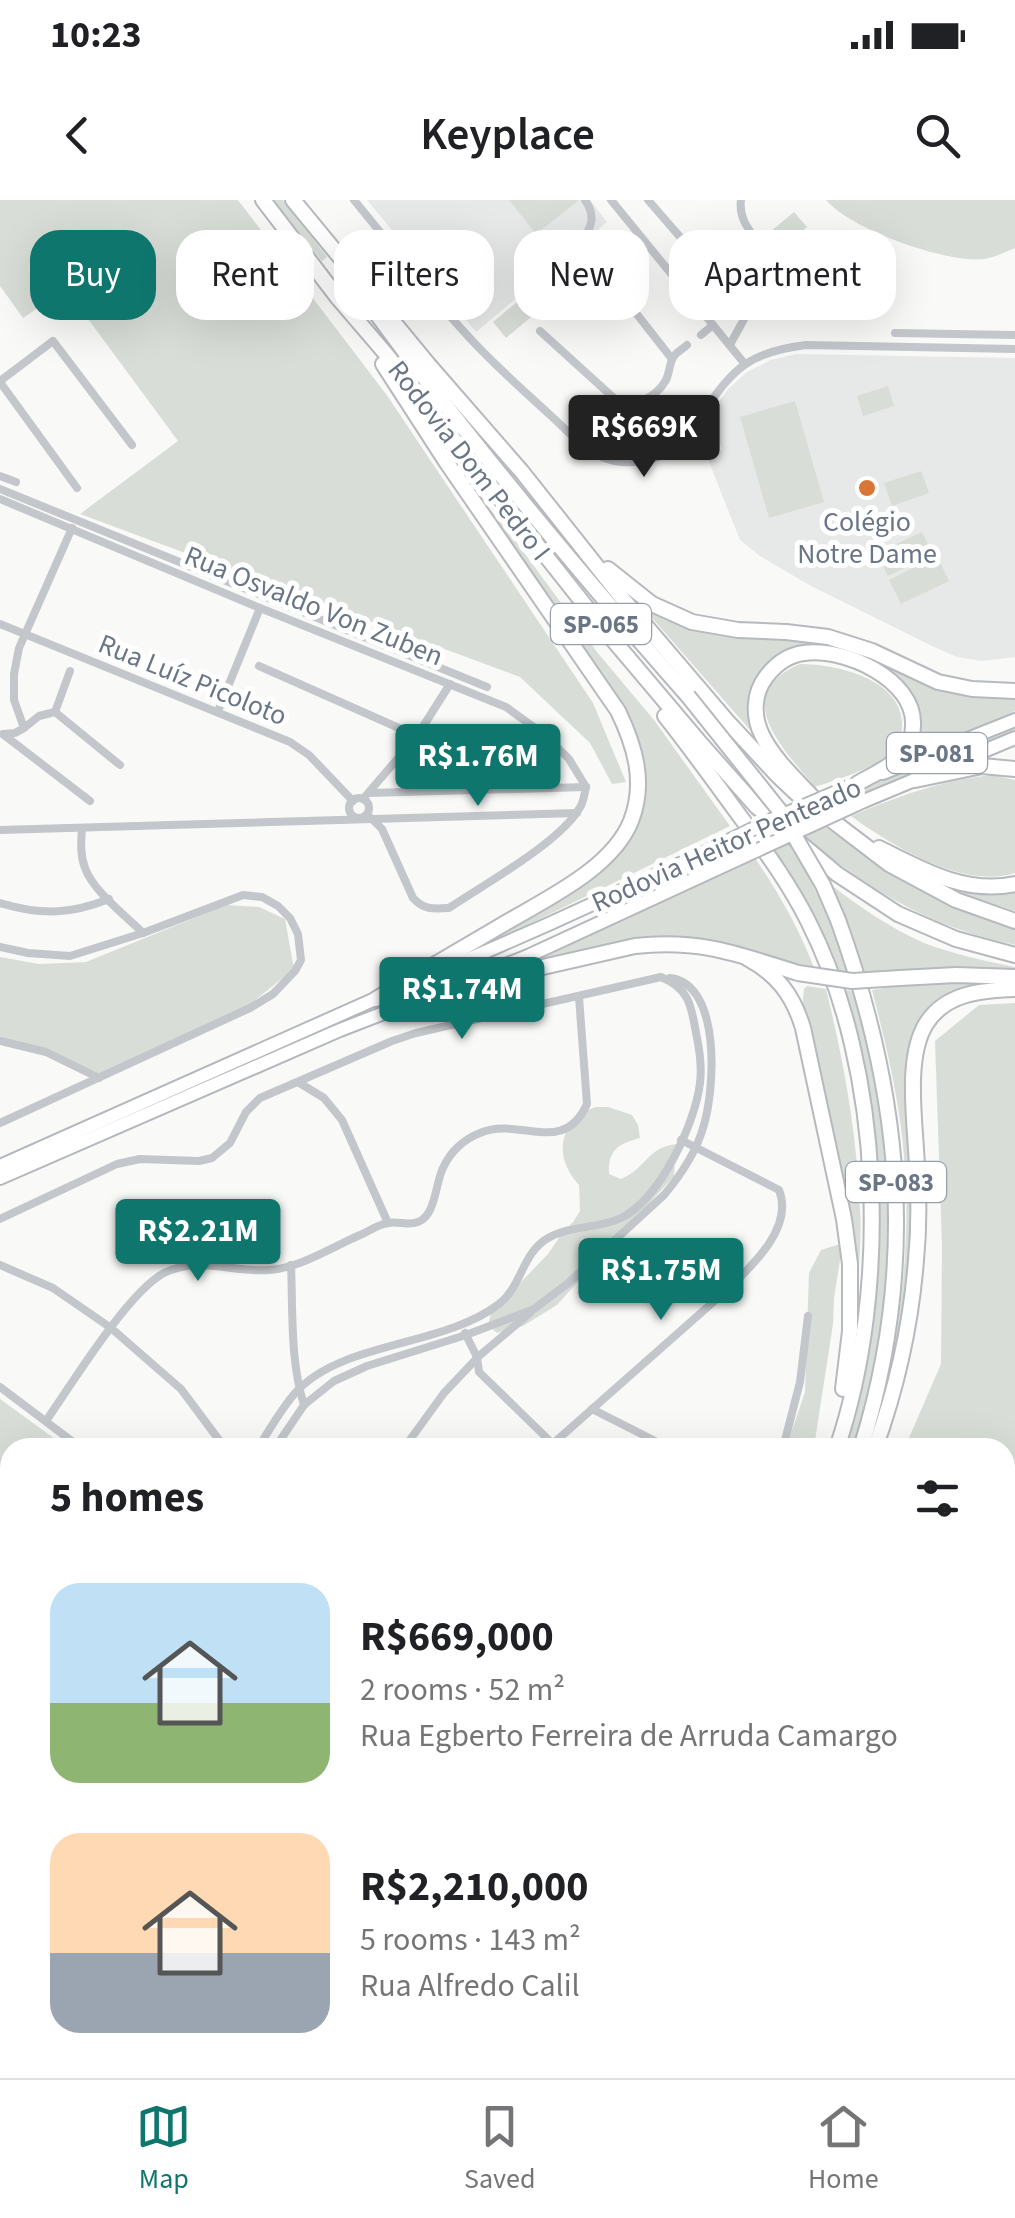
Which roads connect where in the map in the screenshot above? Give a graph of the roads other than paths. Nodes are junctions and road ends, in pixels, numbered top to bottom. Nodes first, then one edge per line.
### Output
1 (263, 200) edge
2 (293, 200) edge
3 (354, 200) edge
4 (584, 200) edge
5 (610, 200) edge
6 (648, 200) edge
7 (742, 200) edge
8 (587, 230) edge
9 (674, 230) edge
10 (749, 230) edge
11 (334, 293) edge
12 (353, 320) edge
13 (357, 320) edge
14 (642, 320) edge
15 (743, 320) edge
16 (713, 325) junction
17 (540, 331) dead end
18 (894, 333) dead end
19 (701, 335) dead end
20 (1015, 335) edge
21 (687, 345) dead end
22 (730, 345) junction
23 (1015, 349) edge
24 (672, 358) junction
25 (744, 363) junction
26 (0, 382) edge
27 (472, 412) junction
28 (132, 445) dead end
29 (0, 476) edge
30 (16, 482) dead end
31 (77, 488) dead end
32 (490, 488) junction
33 (0, 489) edge
34 (0, 499) edge
35 (72, 528) junction
36 (260, 608) junction
37 (0, 624) edge
38 (26, 634) junction
39 (259, 666) dead end
40 (70, 671) dead end
41 (450, 684) junction
42 (487, 687) dead end
43 (1015, 691) edge
44 (54, 712) junction
45 (218, 712) junction
46 (1015, 720) edge
47 (24, 728) junction
48 (1, 734) edge
49 (417, 736) junction
50 (1015, 738) edge
51 (120, 766) dead end
52 (1015, 769) edge
53 (915, 780) junction
54 (853, 785) junction
55 (586, 786) junction
56 (362, 798) junction
57 (90, 801) dead end
58 (577, 813) junction
59 (360, 818) junction
60 (371, 818) junction
61 (841, 827) junction
62 (82, 828) junction
63 (0, 830) edge
64 (1015, 884) edge
65 (109, 899) junction
66 (0, 903) edge
67 (1015, 921) edge
68 (143, 933) junction
69 (0, 947) edge
70 (1015, 955) edge
71 (747, 958) junction
72 (661, 977) junction
73 (1015, 977) edge
74 (1015, 989) edge
75 (579, 996) junction
76 (376, 999) junction
77 (399, 1007) junction
78 (0, 1041) edge
79 (98, 1078) junction
80 (298, 1082) junction
81 (0, 1122) edge
82 (682, 1140) junction
83 (695, 1146) junction
84 (0, 1166) edge
85 (0, 1178) edge
86 (0, 1219) edge
87 (388, 1222) junction
88 (0, 1265) edge
89 (291, 1265) junction
90 (534, 1309) junction
91 (808, 1316) dead end
92 (462, 1325) junction
93 (111, 1328) junction
94 (466, 1335) junction
95 (477, 1358) junction
96 (0, 1387) edge
97 (299, 1389) junction
98 (304, 1405) junction
99 (592, 1409) junction
100 (46, 1420) junction
101 (68, 1438) edge
102 (218, 1438) edge
103 (265, 1438) edge
104 (281, 1438) edge
105 (411, 1438) edge
106 (544, 1438) edge
107 (561, 1438) edge
108 (649, 1438) edge
109 (786, 1438) edge
110 (835, 1438) edge
111 (837, 1438) edge
112 (864, 1438) edge
113 (879, 1438) edge

1 - 11 highway, Rodovia Dom Pedro I / SP-065
2 - 27 highway, Rodovia Dom Pedro I / SP-065
2 - 112 highway, SP-083, bridge
3 - 25 street
4 - 8 street
5 - 16 street
6 - 9 street
7 - 10 street
12 - 76 highway
13 - 32 highway, Rodovia Dom Pedro I / SP-065
14 - 24 street
15 - 22 street
16 - 19 street
16 - 22 street
17 - 24 street
18 - 20 street
21 - 24 street
22 - 25 street
23 - 25 street
26 - 28 street
26 - 31 street
27 - 43 highway
27 - 61 highway, Rodovia Dom Pedro I / SP-065
29 - 30 street
32 - 70 highway, Rodovia Dom Pedro I / SP-065
32 - 111 highway, SP-083
33 - 42 street, Rua Osvaldo Von Zuben
34 - 35 street, Rua Osvaldo Von Zuben
35 - 36 street, Rua Osvaldo Von Zuben
35 - 38 street
36 - 41 street, Rua Osvaldo Von Zuben
36 - 45 street
37 - 38 street, Rua Luíz Picoloto
38 - 45 street, Rua Luíz Picoloto
38 - 47 street
39 - 49 street
40 - 44 street
41 - 49 street
41 - 55 street, Rua Osvaldo Von Zuben
44 - 47 street
44 - 51 street
45 - 56 street, Rua Luíz Picoloto
46 - 54 main road, Rodovia Heitor Penteado / SP-081
47 - 48 street
48 - 57 street
49 - 56 street
50 - 53 main road, Rodovia Heitor Penteado / SP-081
52 - 53 highway
53 - 77 main road, Rodovia Heitor Penteado / SP-081, bridge
54 - 61 highway
54 - 76 main road, Rodovia Heitor Penteado, bridge
55 - 56 street
55 - 58 street
56 - 59 street
56 - 59 street
58 - 60 street
58 - 60 street
59 - 60 street
59 - 62 street
61 - 64 highway
61 - 67 highway, Rodovia Dom Pedro I / SP-065
62 - 63 street
62 - 65 street
65 - 66 street
65 - 68 street
68 - 69 street
68 - 79 street
71 - 73 highway, bridge
71 - 77 highway
71 - 110 highway
72 - 75 street
72 - 82 street
72 - 83 street
74 - 113 highway
75 - 80 street
75 - 87 street
76 - 84 main road, Rodovia Heitor Penteado
77 - 85 main road, Rodovia Heitor Penteado
78 - 79 street
79 - 81 street
80 - 86 street
80 - 87 street
82 - 83 street
82 - 92 street
83 - 90 street
83 - 99 street
87 - 89 street
88 - 93 street
89 - 93 street
89 - 97 street
90 - 94 street
90 - 95 street
91 - 109 street
92 - 94 street
92 - 97 street
93 - 100 street
93 - 102 street
94 - 95 street
94 - 98 street
95 - 105 street
95 - 106 street
96 - 100 street
97 - 98 street
97 - 103 street
98 - 104 street
99 - 107 street
99 - 108 street
100 - 101 street

